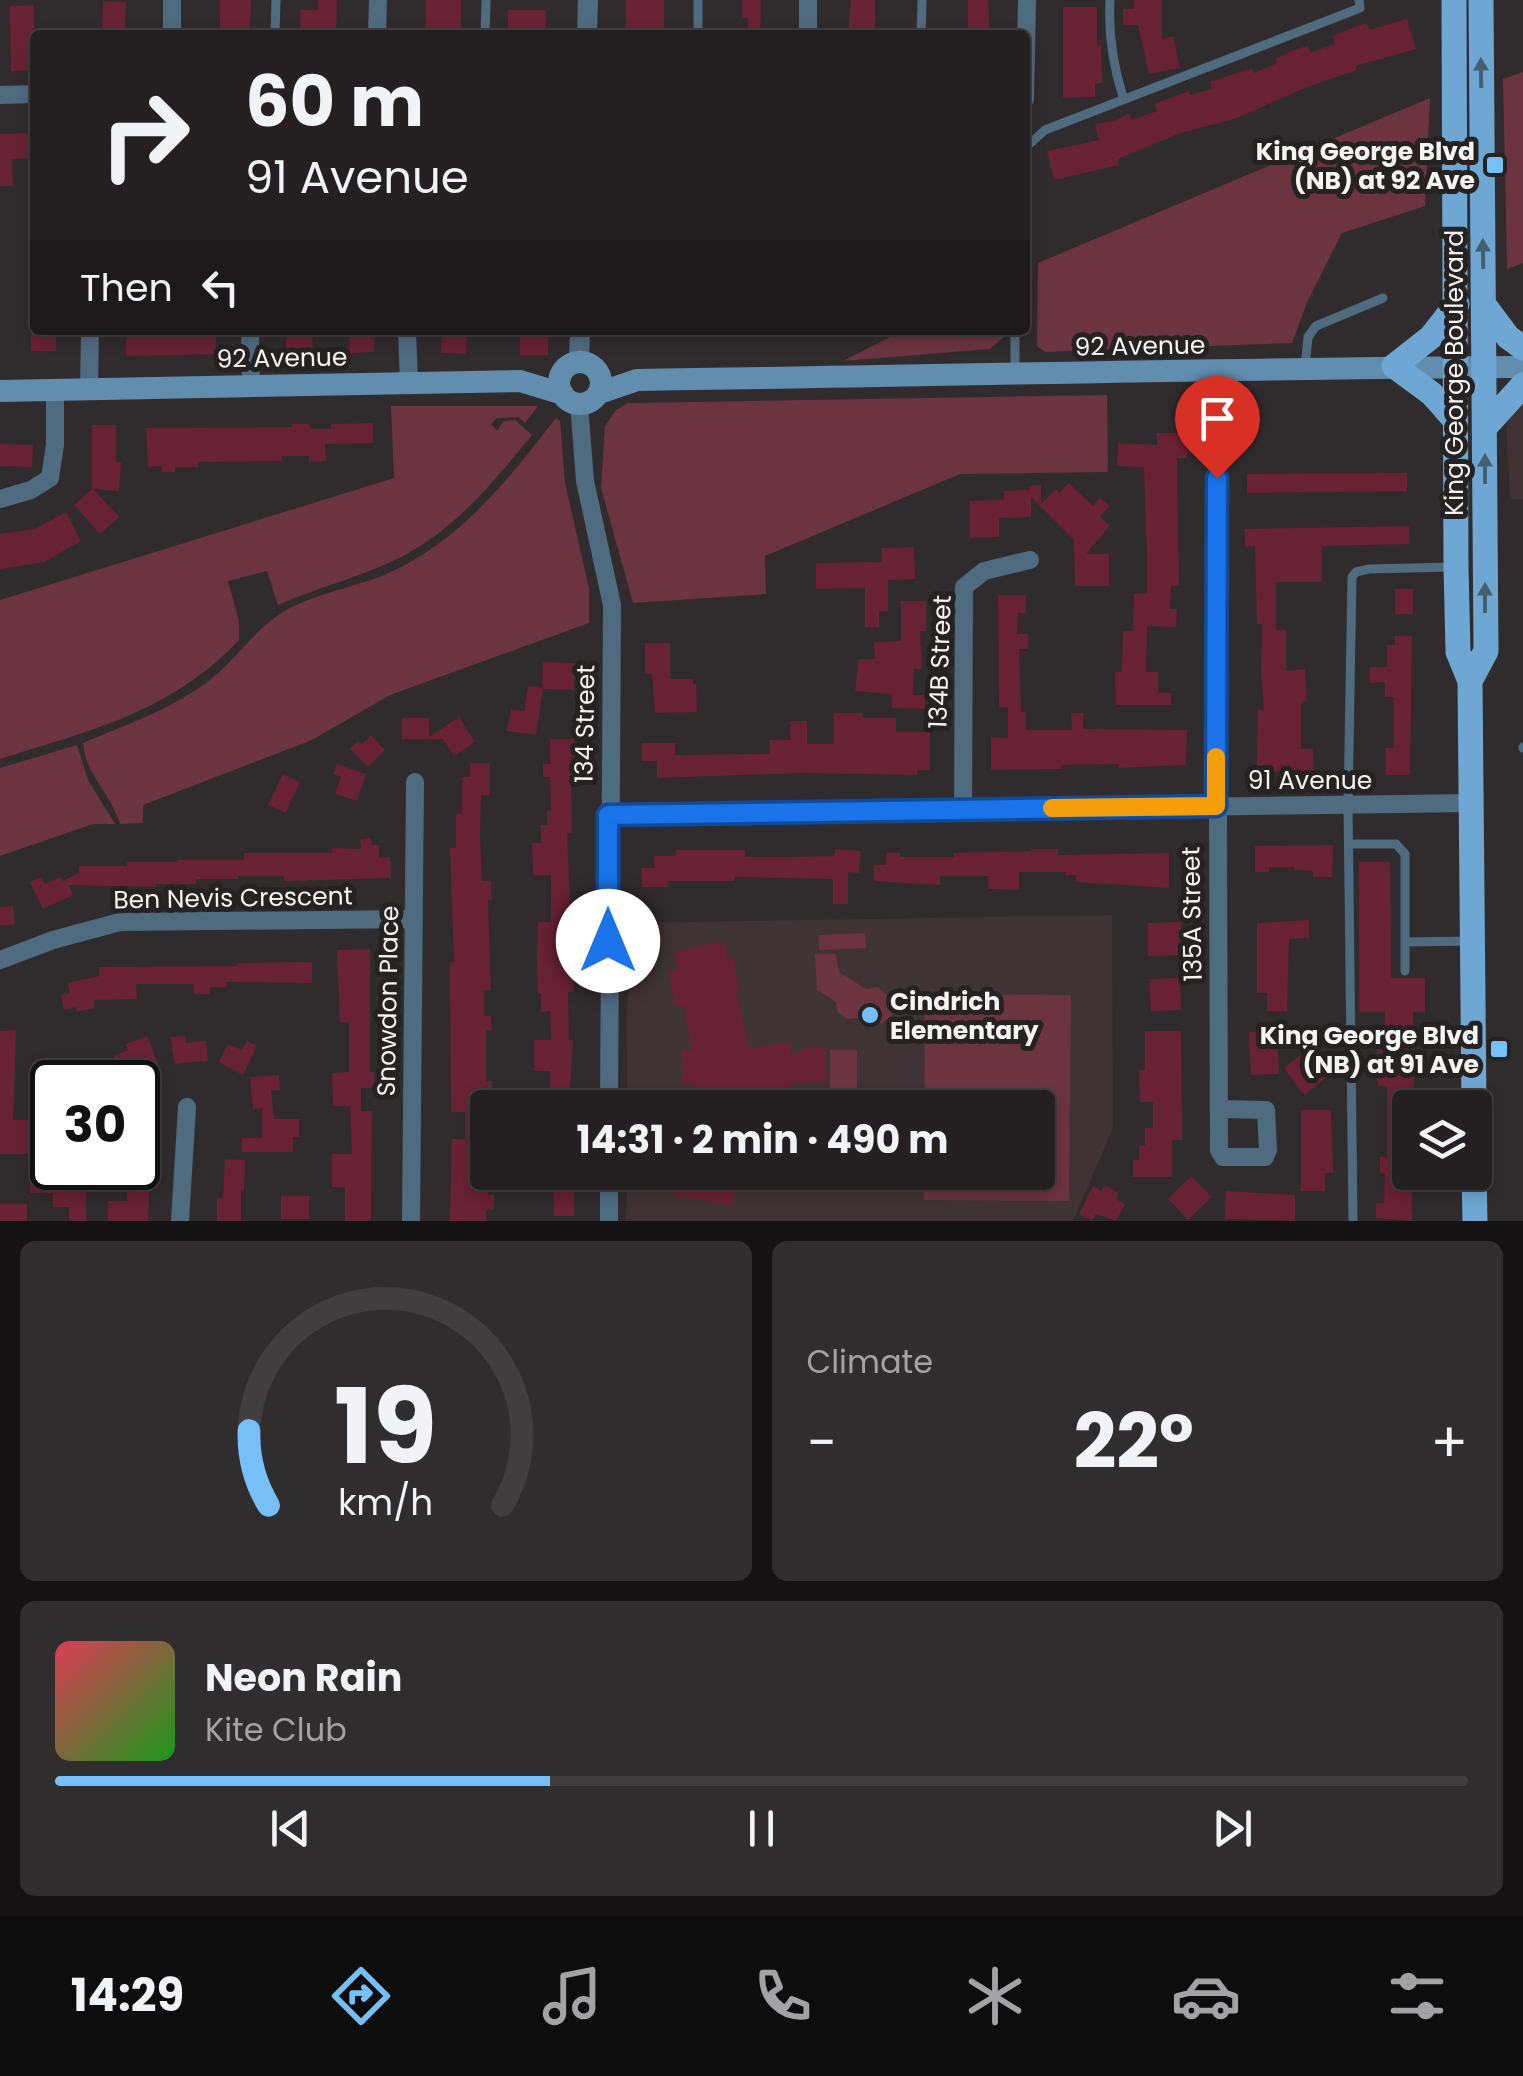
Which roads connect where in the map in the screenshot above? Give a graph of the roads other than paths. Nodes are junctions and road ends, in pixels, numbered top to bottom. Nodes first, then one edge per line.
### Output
1 (172, 0) edge
2 (276, 0) edge
3 (378, 0) edge
4 (486, 0) edge
5 (588, 0) edge
6 (698, 0) edge
7 (808, 0) edge
8 (922, 0) edge
9 (1027, 0) edge
10 (1110, 0) edge
11 (1359, 0) edge
12 (1454, 0) edge
13 (1480, 0) edge
14 (172, 30) edge
15 (275, 30) edge
16 (378, 30) edge
17 (485, 30) edge
18 (587, 30) edge
19 (698, 30) edge
20 (808, 30) edge
21 (921, 30) edge
22 (1026, 30) edge
23 (0, 94) edge
24 (30, 94) edge
25 (1123, 98) junction
26 (1030, 144) edge
27 (1383, 298) dead end
28 (1456, 304) junction
29 (1484, 305) junction
30 (90, 335) edge
31 (250, 335) edge
32 (407, 335) edge
33 (580, 335) edge
34 (1016, 335) edge
35 (1523, 348) edge
36 (1394, 366) junction
37 (1457, 367) junction
38 (1523, 367) edge
39 (1484, 368) junction
40 (1304, 370) junction
41 (1016, 376) junction
42 (580, 382) junction
43 (409, 384) junction
44 (1523, 385) edge
45 (251, 386) junction
46 (89, 390) junction
47 (0, 391) edge
48 (55, 391) junction
49 (1455, 420) junction
50 (1484, 426) junction
51 (1217, 478) dead end
52 (0, 499) edge
53 (1030, 560) dead end
54 (1456, 567) junction
55 (1470, 681) junction
56 (415, 782) dead end
57 (1471, 803) junction
58 (1348, 804) junction
59 (1216, 806) junction
60 (962, 810) junction
61 (608, 815) junction
62 (1349, 844) junction
63 (414, 919) junction
64 (1472, 940) junction
65 (1405, 942) junction
66 (0, 960) edge
67 (1406, 972) dead end
68 (609, 1090) edge
69 (1474, 1090) edge
70 (187, 1107) dead end
71 (1218, 1109) dead end
72 (609, 1190) edge
73 (1474, 1190) edge
74 (1353, 1220) edge
75 (180, 1221) edge
76 (411, 1221) edge
77 (609, 1221) edge
78 (1475, 1221) edge

1 - 14 street
2 - 15 lane
3 - 16 street
4 - 17 lane
5 - 18 street
6 - 19 lane
7 - 20 street
8 - 21 lane
9 - 22 street
10 - 25 lane
11 - 25 lane
12 - 28 main road, King George Boulevard
29 -> 13 main road, King George Boulevard
23 - 24 street
25 - 26 lane
27 - 40 lane
28 - 36 main road
28 - 37 main road, King George Boulevard
29 - 35 main road
29 - 39 main road, King George Boulevard
30 - 46 street
31 - 45 street
32 - 43 street
33 - 42 street, 134 Street
34 - 41 lane
36 - 37 main road, 92 Avenue
36 - 40 main road, 92 Avenue
36 - 49 main road
37 - 39 main road, 92 Avenue
37 - 49 main road, King George Boulevard
38 - 39 main road, 92 Avenue
39 - 50 main road, King George Boulevard
40 - 41 main road, 92 Avenue
41 - 42 main road, 92 Avenue
42 - 43 main road, 92 Avenue
42 - 61 street, 134 Street
43 - 45 main road, 92 Avenue
44 - 50 main road
45 - 46 main road, 92 Avenue
46 - 48 main road, 92 Avenue
47 - 48 main road, 92 Avenue
48 - 52 street
49 - 54 main road, King George Boulevard
55 -> 50 main road, King George Boulevard
51 - 59 street, 135A Street
53 - 60 street, 134B Street
54 - 55 main road, King George Boulevard
54 - 58 lane
55 - 57 main road, King George Boulevard
56 - 63 street, Snowdon Place
57 - 58 street, 91 Avenue
57 - 64 main road, King George Boulevard
58 - 59 street, 91 Avenue
58 - 62 lane
59 - 60 street, 91 Avenue
59 - 71 street, 135A Street
60 - 61 street, 91 Avenue
61 - 68 street, 134 Street
62 - 65 lane
62 - 74 lane
63 - 66 street, Ben Nevis Crescent
63 - 76 street, Snowdon Place
64 - 65 lane
64 - 69 main road, King George Boulevard
65 - 67 lane
70 - 75 street
72 - 77 street
73 - 78 main road

